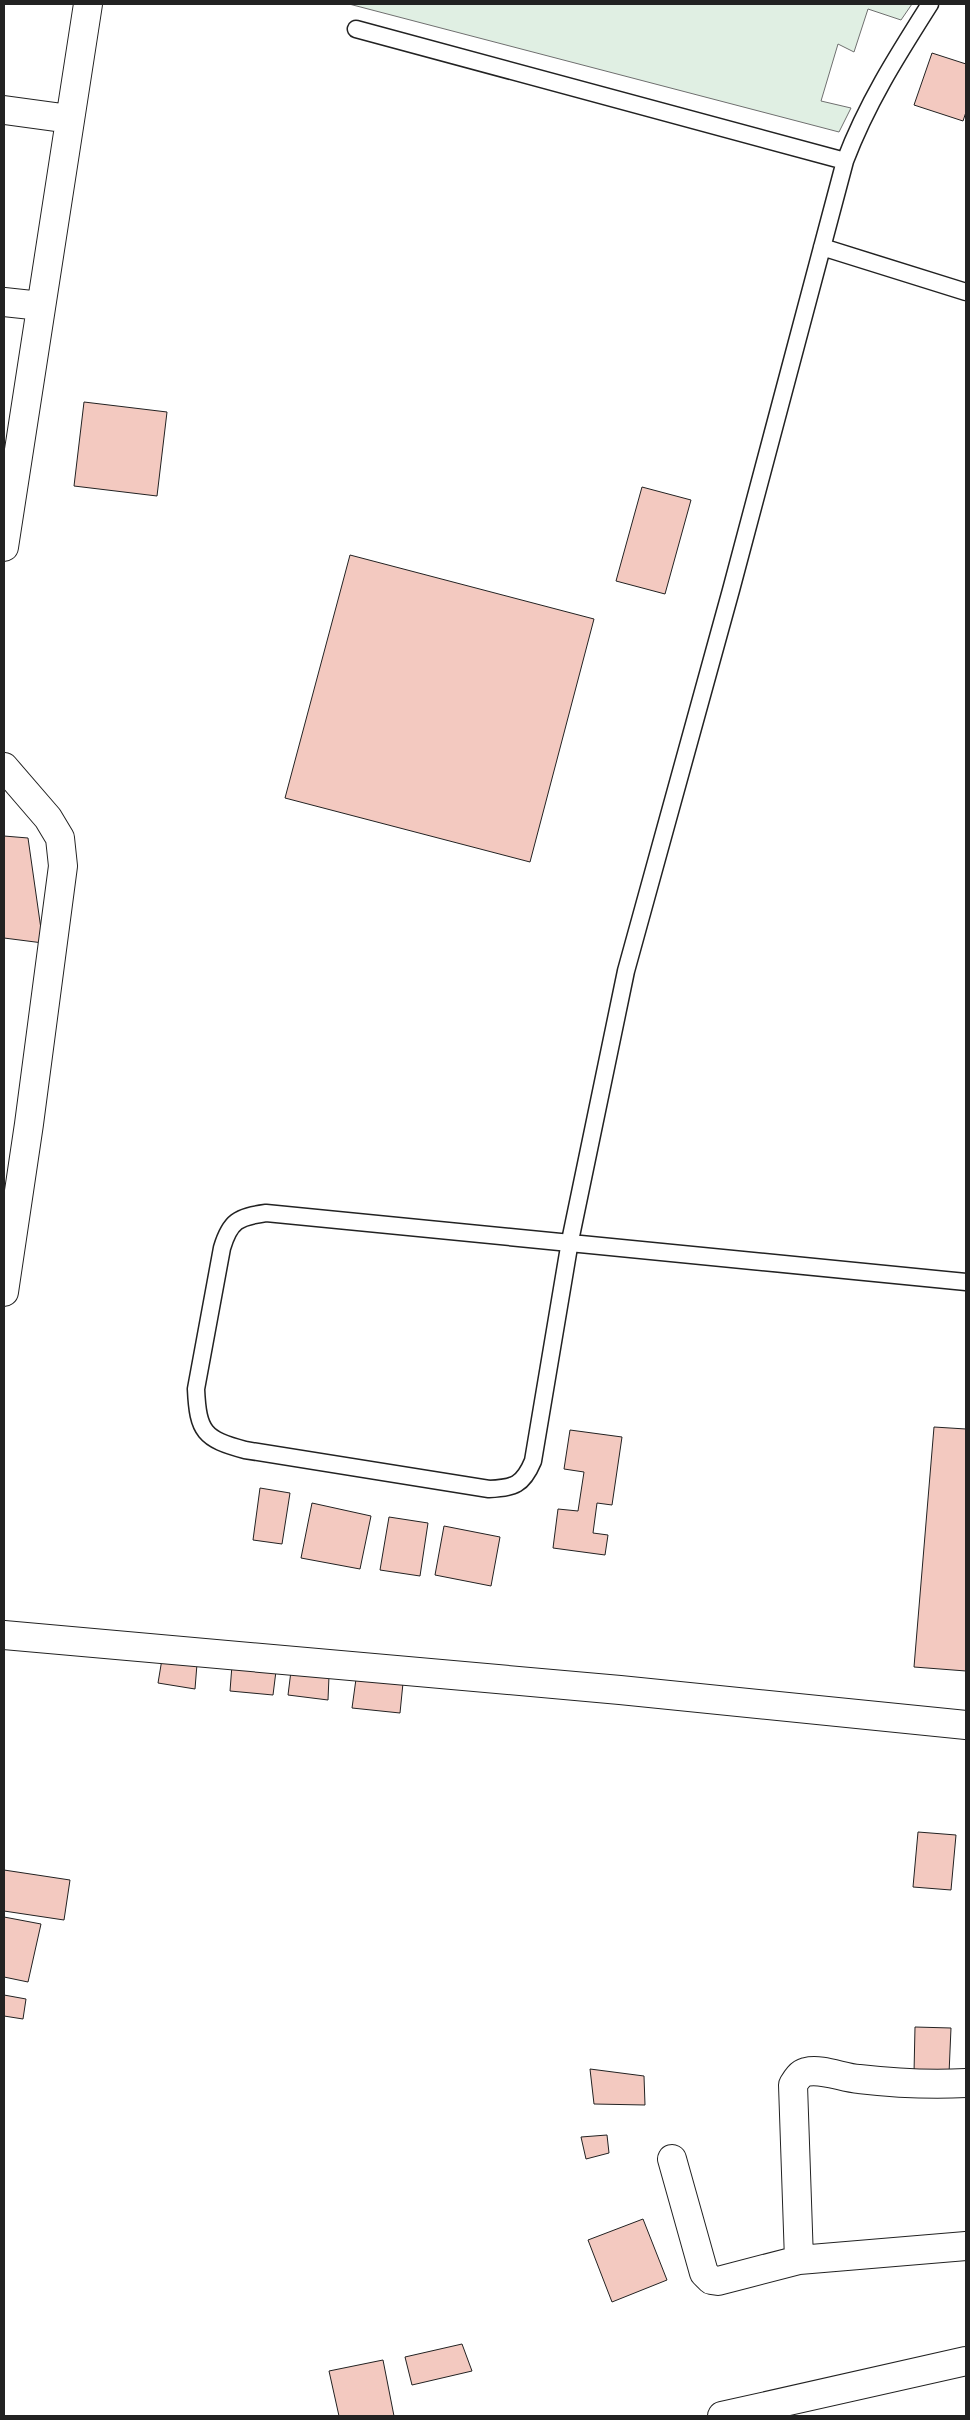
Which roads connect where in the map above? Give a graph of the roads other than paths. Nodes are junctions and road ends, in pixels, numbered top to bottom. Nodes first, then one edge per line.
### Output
1 (88, 4) edge
2 (930, 4) edge
3 (356, 29) dead end
4 (4, 110) edge
5 (70, 119) junction
6 (845, 161) junction
7 (822, 247) junction
8 (966, 292) edge
9 (4, 302) edge
10 (41, 306) junction
11 (4, 547) edge
12 (4, 768) edge
13 (570, 1241) junction
14 (966, 1282) edge
15 (4, 1292) edge
16 (4, 1635) edge
17 (966, 1725) edge
18 (966, 2083) edge
19 (672, 2160) dead end
20 (966, 2246) edge
21 (798, 2260) junction
22 (966, 2361) edge
23 (722, 2416) edge

1 - 5 street
2 - 6 lane
3 - 6 lane
4 - 5 street
5 - 10 street
6 - 7 lane
7 - 8 lane
7 - 13 lane
9 - 10 street
10 - 11 street
12 - 15 street
13 - 13 lane
13 - 14 lane
16 - 17 street
18 - 21 street
19 - 21 street
20 - 21 street
22 - 23 street

